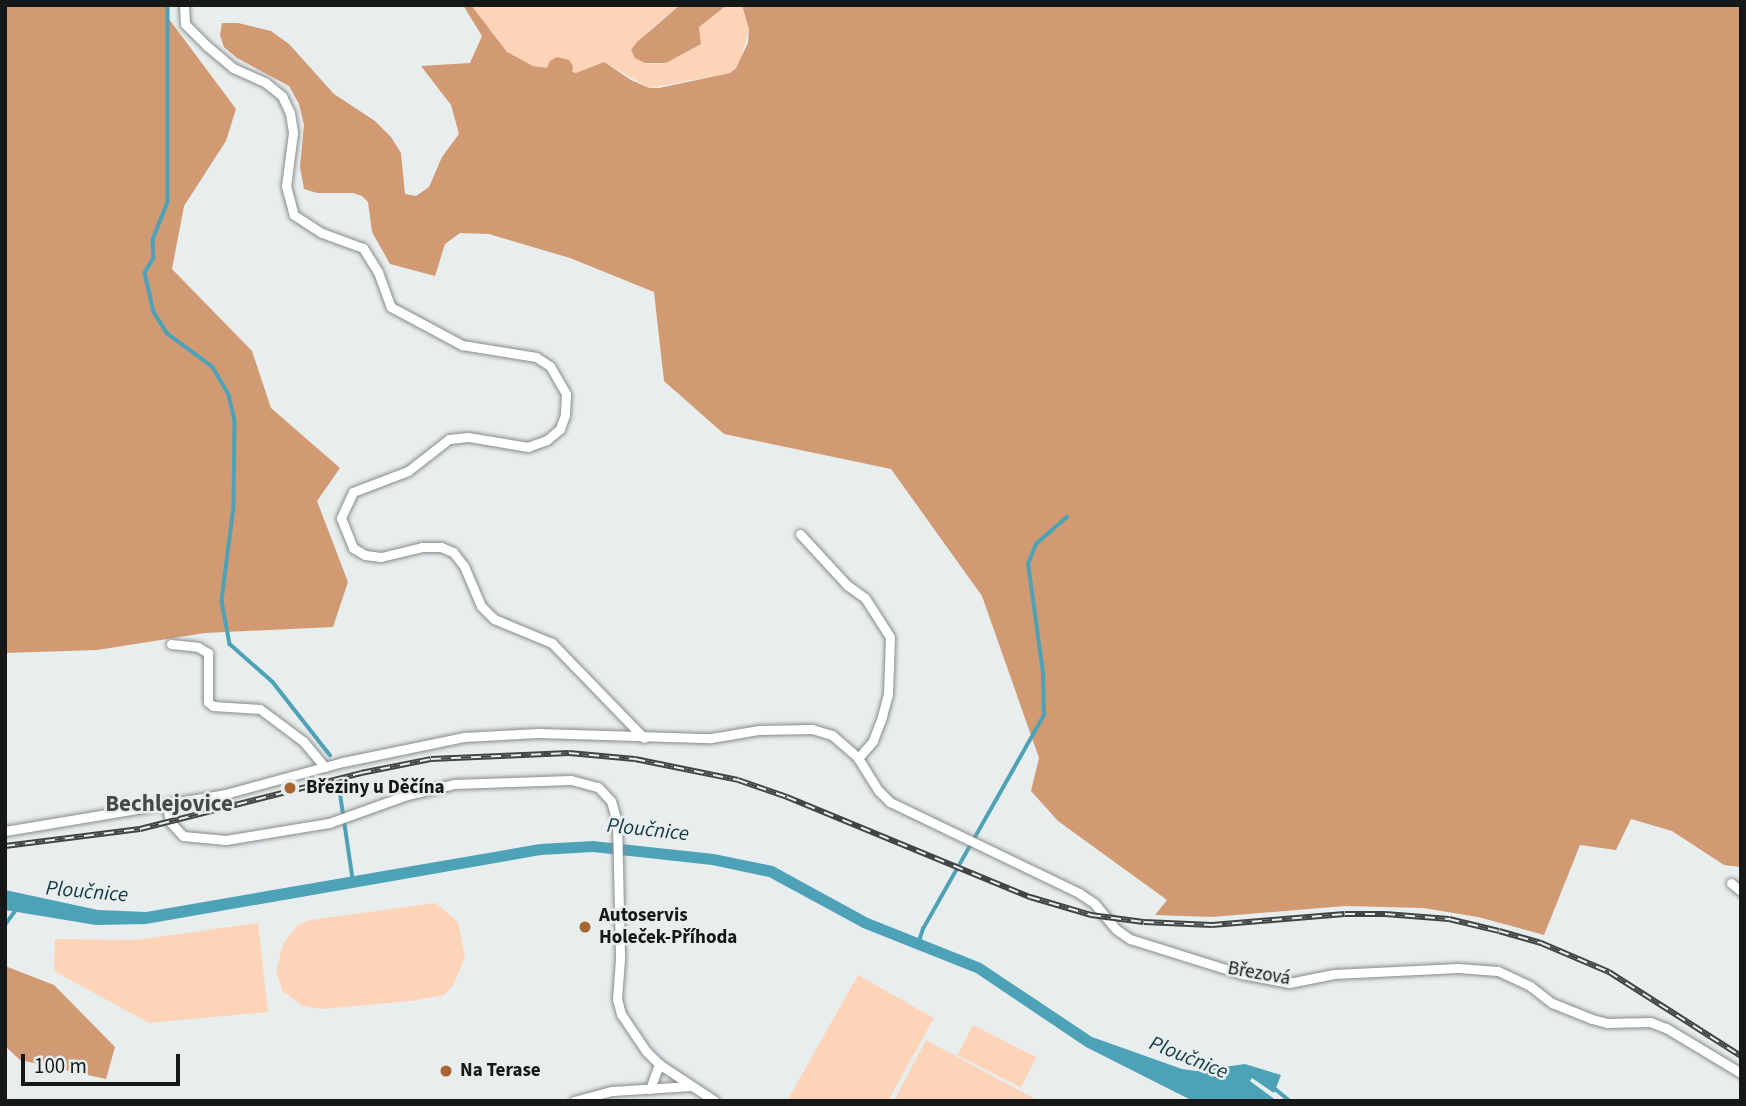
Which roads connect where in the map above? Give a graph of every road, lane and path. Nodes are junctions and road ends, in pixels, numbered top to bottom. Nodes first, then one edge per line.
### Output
1 (184, 5) edge
2 (800, 534) dead end
3 (171, 645) dead end
4 (644, 738) junction
5 (858, 758) junction
6 (324, 766) junction
7 (167, 806) junction
8 (5, 831) edge
9 (1731, 883) dead end
10 (1741, 891) edge
11 (659, 1064) junction
12 (1741, 1073) edge
13 (691, 1086) junction
14 (650, 1089) junction
15 (588, 1099) edge
16 (574, 1101) edge
17 (715, 1101) edge

1 - 4 street
2 - 5 street
3 - 6 street
4 - 5 street, Březová
4 - 6 street, Březová
5 - 12 street, Březová
6 - 7 street, Březová
7 - 8 street, Březová
7 - 11 street
9 - 10 street
11 - 13 street
11 - 14 street
13 - 14 street
13 - 17 street
14 - 15 street
15 - 16 street

